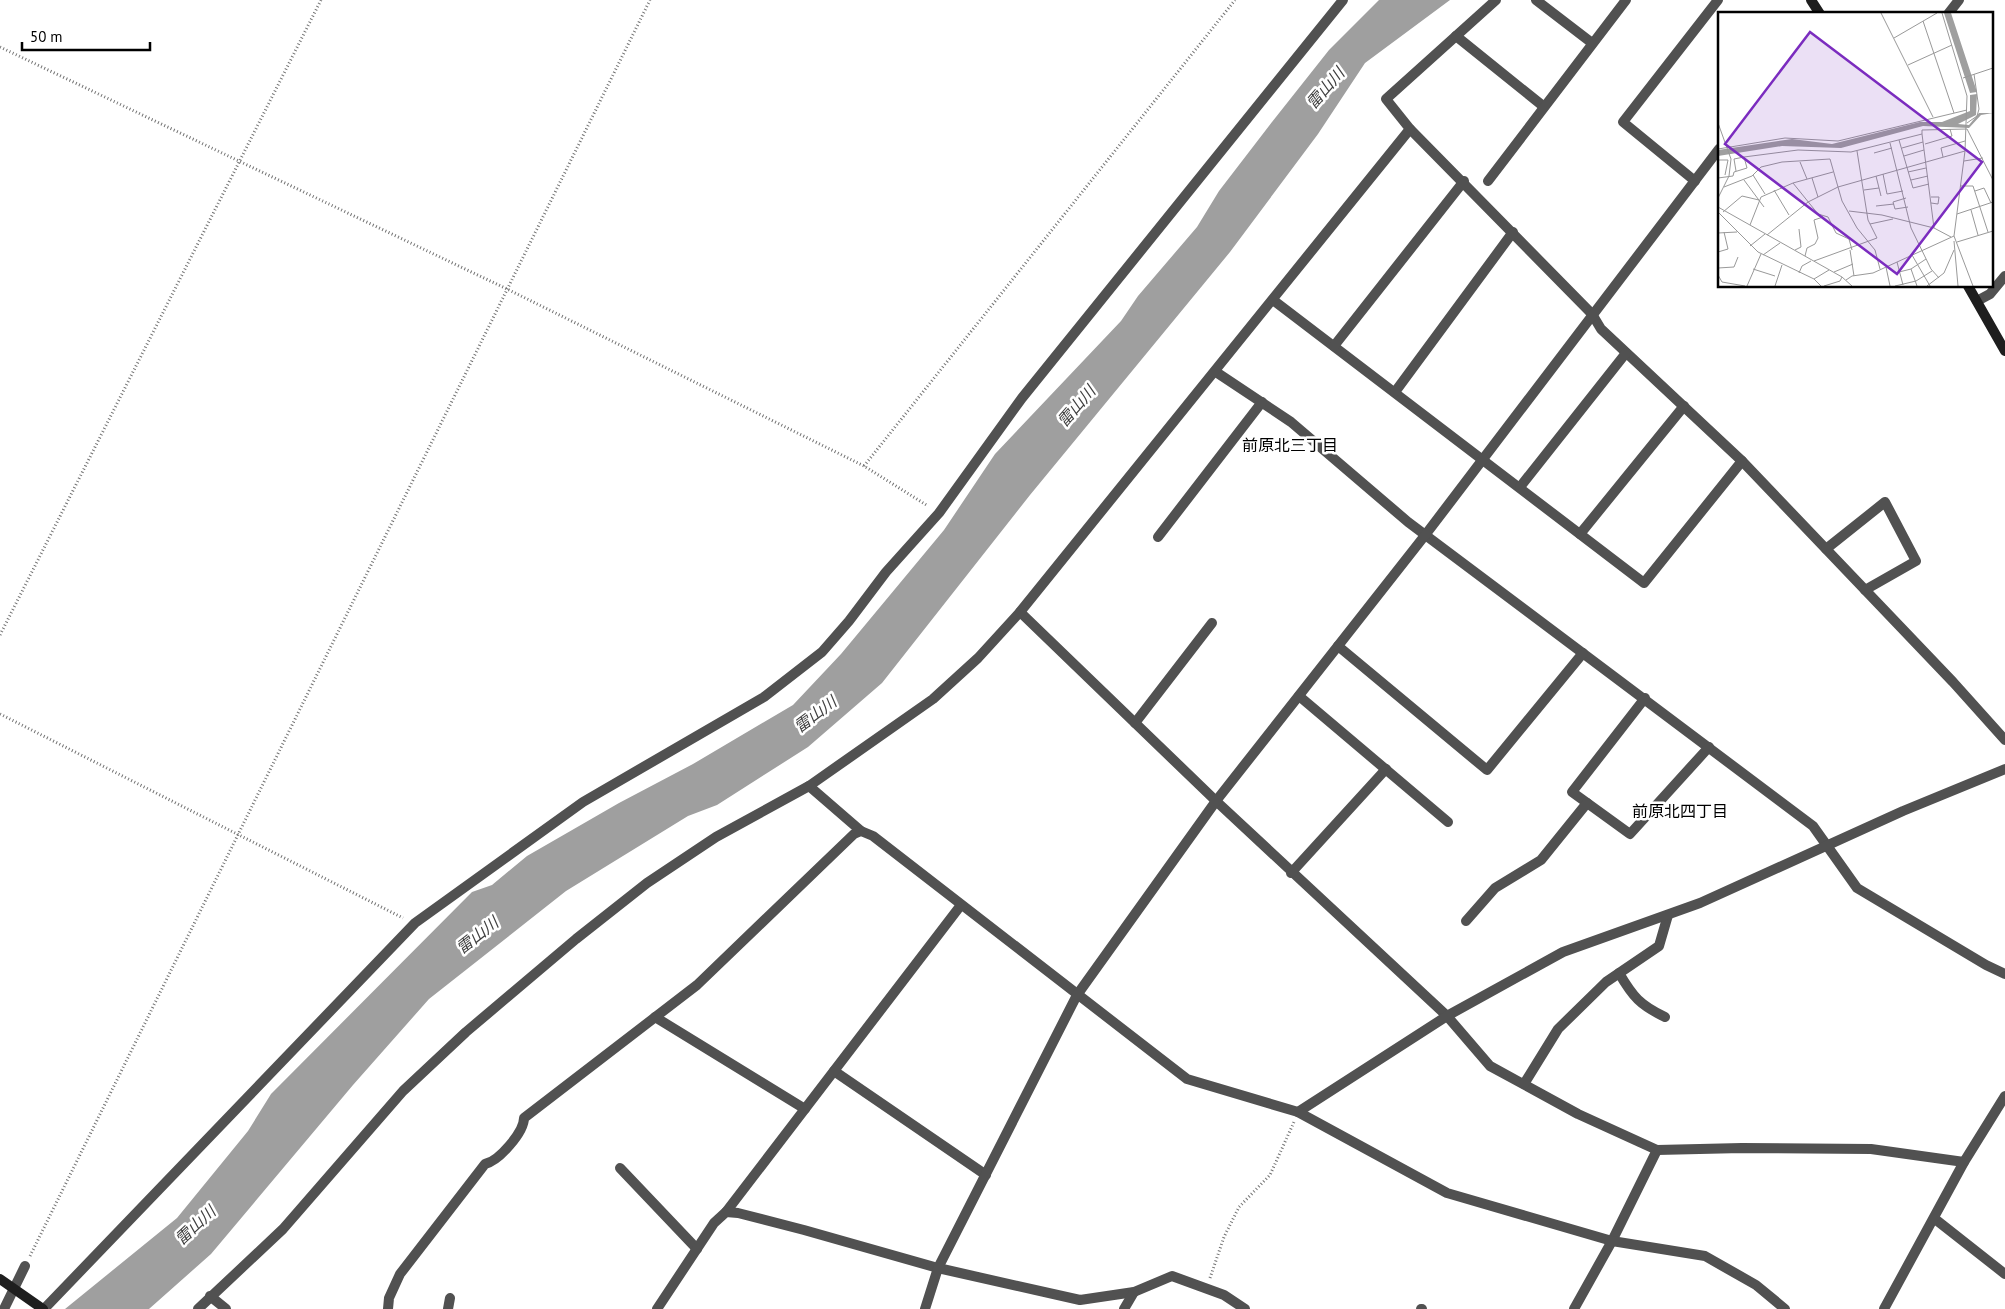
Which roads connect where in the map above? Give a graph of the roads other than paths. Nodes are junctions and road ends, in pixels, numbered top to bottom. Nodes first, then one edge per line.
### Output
1 (1343, 0) edge
2 (1496, 0) edge
3 (1536, 0) edge
4 (1626, 0) edge
5 (1718, 0) edge
6 (1811, 0) edge
7 (1959, 0) edge
8 (1819, 12) edge
9 (1950, 12) edge
10 (1456, 36) junction
11 (1592, 43) junction
12 (1543, 106) junction
13 (1410, 129) junction
14 (1718, 150) edge
15 (1694, 180) junction
16 (1464, 181) junction
17 (1488, 181) dead end
18 (1513, 232) junction
19 (2005, 276) edge
20 (1969, 288) edge
21 (1273, 300) junction
22 (1977, 301) junction
23 (1592, 314) junction
24 (1334, 346) junction
25 (2005, 351) edge
26 (1626, 352) junction
27 (1216, 372) junction
28 (1395, 392) junction
29 (1262, 402) junction
30 (1684, 406) junction
31 (1483, 459) junction
32 (1742, 461) junction
33 (1520, 487) junction
34 (1426, 534) junction
35 (1580, 534) junction
36 (1158, 537) dead end
37 (1826, 550) junction
38 (1865, 590) junction
39 (1020, 612) junction
40 (1212, 623) dead end
41 (1338, 646) junction
42 (1583, 653) junction
43 (1299, 696) junction
44 (1645, 698) junction
45 (1135, 723) junction
46 (2005, 740) edge
47 (1709, 747) junction
48 (1386, 769) junction
49 (2005, 769) edge
50 (809, 786) junction
51 (1216, 801) junction
52 (1587, 803) junction
53 (1448, 822) dead end
54 (861, 831) junction
55 (1828, 846) junction
56 (1292, 873) junction
57 (961, 905) junction
58 (1668, 915) junction
59 (1466, 921) dead end
60 (1619, 973) junction
61 (2005, 974) edge
62 (1077, 995) junction
63 (1446, 1016) junction
64 (655, 1017) junction
65 (1665, 1017) dead end
66 (834, 1071) junction
67 (1524, 1084) junction
68 (2005, 1096) edge
69 (805, 1109) junction
70 (1298, 1112) junction
71 (1657, 1150) junction
72 (1964, 1162) junction
73 (620, 1168) dead end
74 (986, 1175) junction
75 (726, 1212) junction
76 (1935, 1219) junction
77 (1612, 1241) junction
78 (697, 1249) junction
79 (25, 1266) road end
80 (938, 1268) junction
81 (2005, 1274) edge
82 (0, 1279) edge
83 (1134, 1292) junction
84 (210, 1296) junction
85 (450, 1298) dead end
86 (4, 1309) edge
87 (43, 1309) edge
88 (198, 1309) edge
89 (226, 1309) edge
90 (388, 1309) edge
91 (448, 1309) edge
92 (657, 1309) edge
93 (925, 1309) edge
94 (1124, 1309) edge
95 (1245, 1309) edge
96 (1574, 1309) edge
97 (1785, 1309) edge
98 (1884, 1309) edge

1 - 87 street
2 - 10 street
3 - 11 street
4 - 11 street
5 - 15 street
6 - 8 main road
7 - 9 street
10 - 12 street
10 - 13 street
11 - 12 street
12 - 17 street
13 - 16 street
13 - 21 street
14 - 15 street
15 - 23 street
16 - 18 street
16 - 24 street
18 - 23 street
18 - 28 street
19 - 22 street
20 - 22 main road
21 - 24 street
21 - 27 street
22 - 25 main road
23 - 26 street
23 - 31 street
24 - 28 street
26 - 30 street
26 - 33 street
27 - 29 street
27 - 39 street
28 - 31 street
29 - 34 street
29 - 36 street
30 - 32 street
30 - 35 street
31 - 33 street
31 - 34 street
32 - 35 street
32 - 37 street
33 - 35 street
34 - 41 street
34 - 42 street
37 - 38 street
37 - 38 street
38 - 46 street
39 - 45 street
39 - 50 street
40 - 45 street
41 - 42 street
41 - 43 street
42 - 44 street
43 - 48 street
43 - 51 street
44 - 47 street
44 - 52 street
45 - 51 street
47 - 52 street
47 - 55 street
48 - 53 street
48 - 56 street
49 - 55 street
50 - 54 street
50 - 84 street
51 - 56 street
51 - 62 street
52 - 59 street
54 - 57 street
54 - 64 street
55 - 58 street
55 - 61 street
56 - 63 street
57 - 62 street
57 - 66 street
58 - 60 street
58 - 63 street
60 - 65 street
60 - 67 street
62 - 70 street
62 - 74 street
63 - 67 street
63 - 70 street
64 - 69 street
64 - 90 street
66 - 69 street
66 - 74 street
67 - 71 street
68 - 72 street
69 - 75 street
70 - 77 street
71 - 72 street
71 - 77 street
72 - 76 street
73 - 78 street
74 - 80 street
75 - 78 street
75 - 80 street
76 - 81 street
76 - 98 street
77 - 96 street
77 - 97 street
78 - 92 street
79 - 86 street
80 - 83 street
80 - 93 street
82 - 87 main road, bridge
83 - 94 street
83 - 95 street
84 - 88 street
84 - 89 street
85 - 91 street

